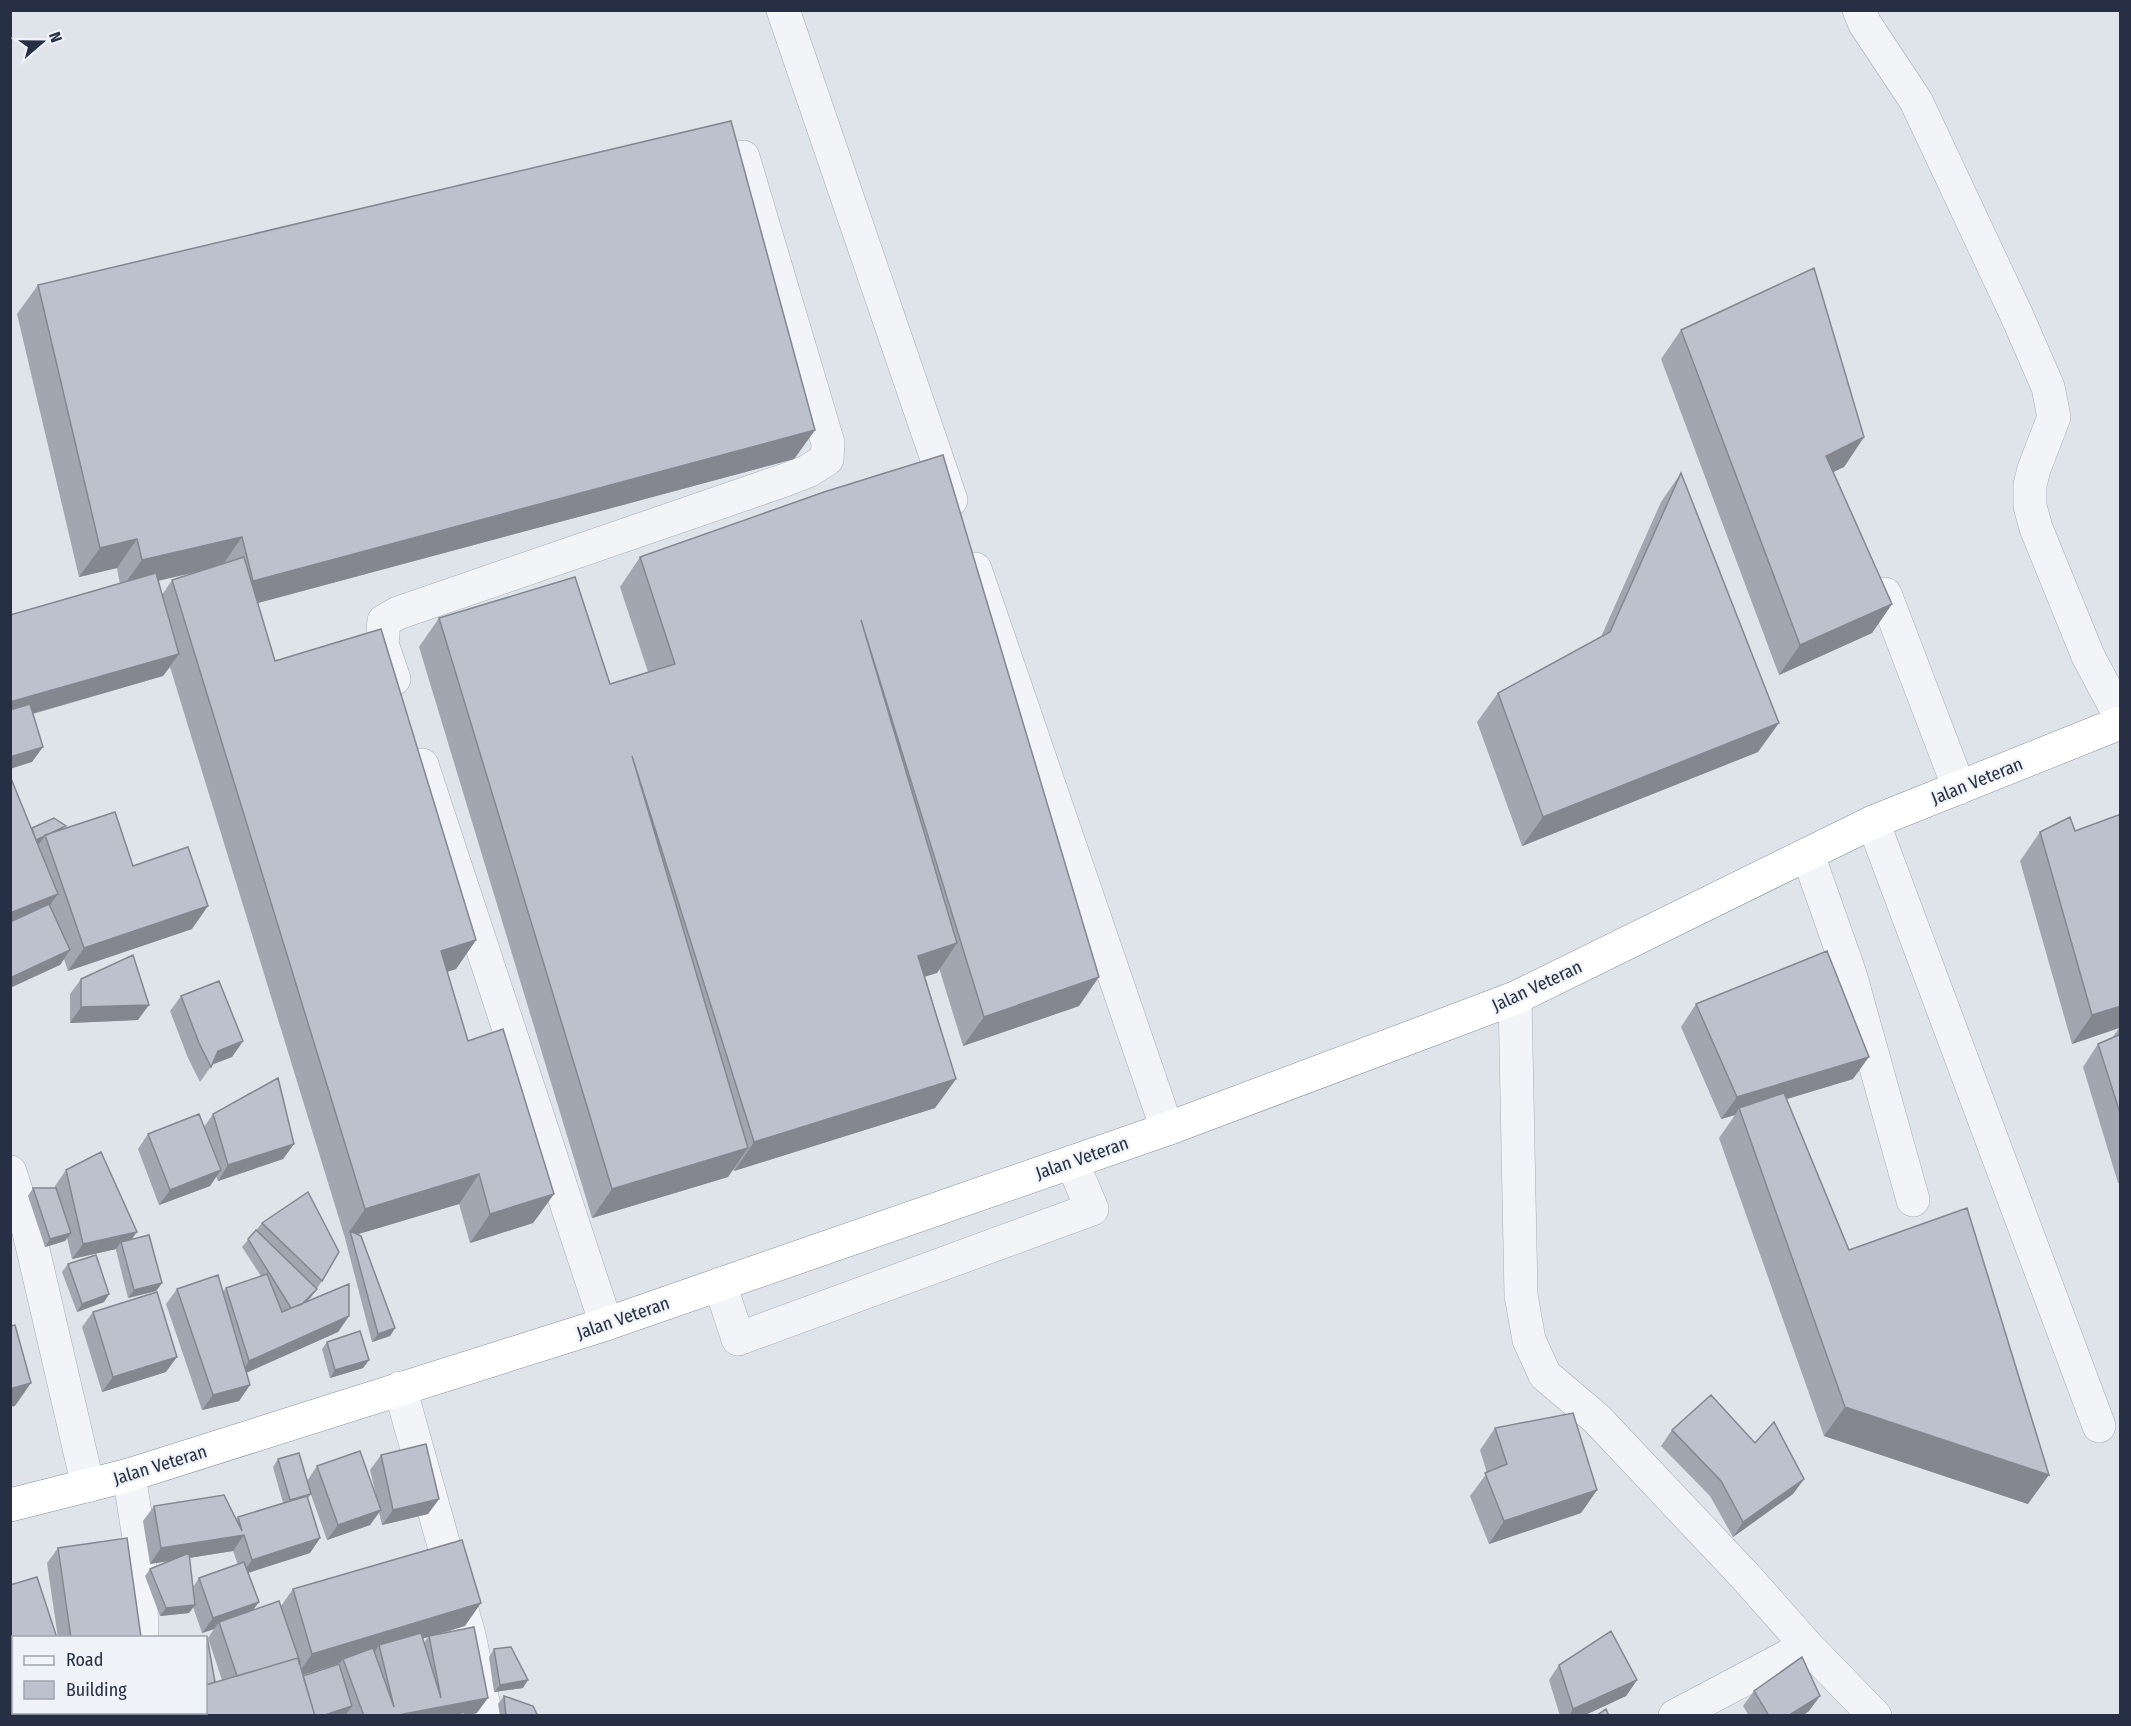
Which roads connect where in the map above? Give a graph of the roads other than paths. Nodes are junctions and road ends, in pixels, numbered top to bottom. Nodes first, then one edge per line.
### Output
1 (783, 10) edge
2 (1859, 10) edge
3 (743, 157) edge
4 (1885, 594) edge
5 (2121, 716) edge
6 (2121, 723) edge
7 (1959, 788) junction
8 (1873, 822) junction
9 (1808, 855) junction
10 (1515, 998) junction
11 (1167, 1129) junction
12 (1072, 1162) junction
13 (10, 1172) edge
14 (1913, 1200) dead end
15 (720, 1284) junction
16 (606, 1324) junction
17 (400, 1388) junction
18 (2099, 1426) dead end
19 (129, 1475) junction
20 (88, 1486) junction
21 (10, 1505) edge
22 (142, 1636) edge
23 (1807, 1646) junction
24 (486, 1716) edge
25 (1675, 1716) edge
26 (1875, 1716) edge

1 - 11 street
2 - 5 street
3 - 16 street
4 - 7 street
6 - 7 highway, Jalan Veteran
7 - 8 highway, Jalan Veteran
8 - 9 highway, Jalan Veteran
8 - 18 street
9 - 10 highway, Jalan Veteran
9 - 14 street
10 - 11 highway, Jalan Veteran
10 - 23 street
11 - 12 highway, Jalan Veteran
12 - 15 highway, Jalan Veteran
12 - 15 street
13 - 20 street
15 - 16 highway, Jalan Veteran
16 - 17 highway, Jalan Veteran
17 - 19 highway, Jalan Veteran
17 - 24 street
19 - 20 highway, Jalan Veteran
19 - 22 street
20 - 21 highway, Jalan Veteran
23 - 25 street
23 - 26 street

